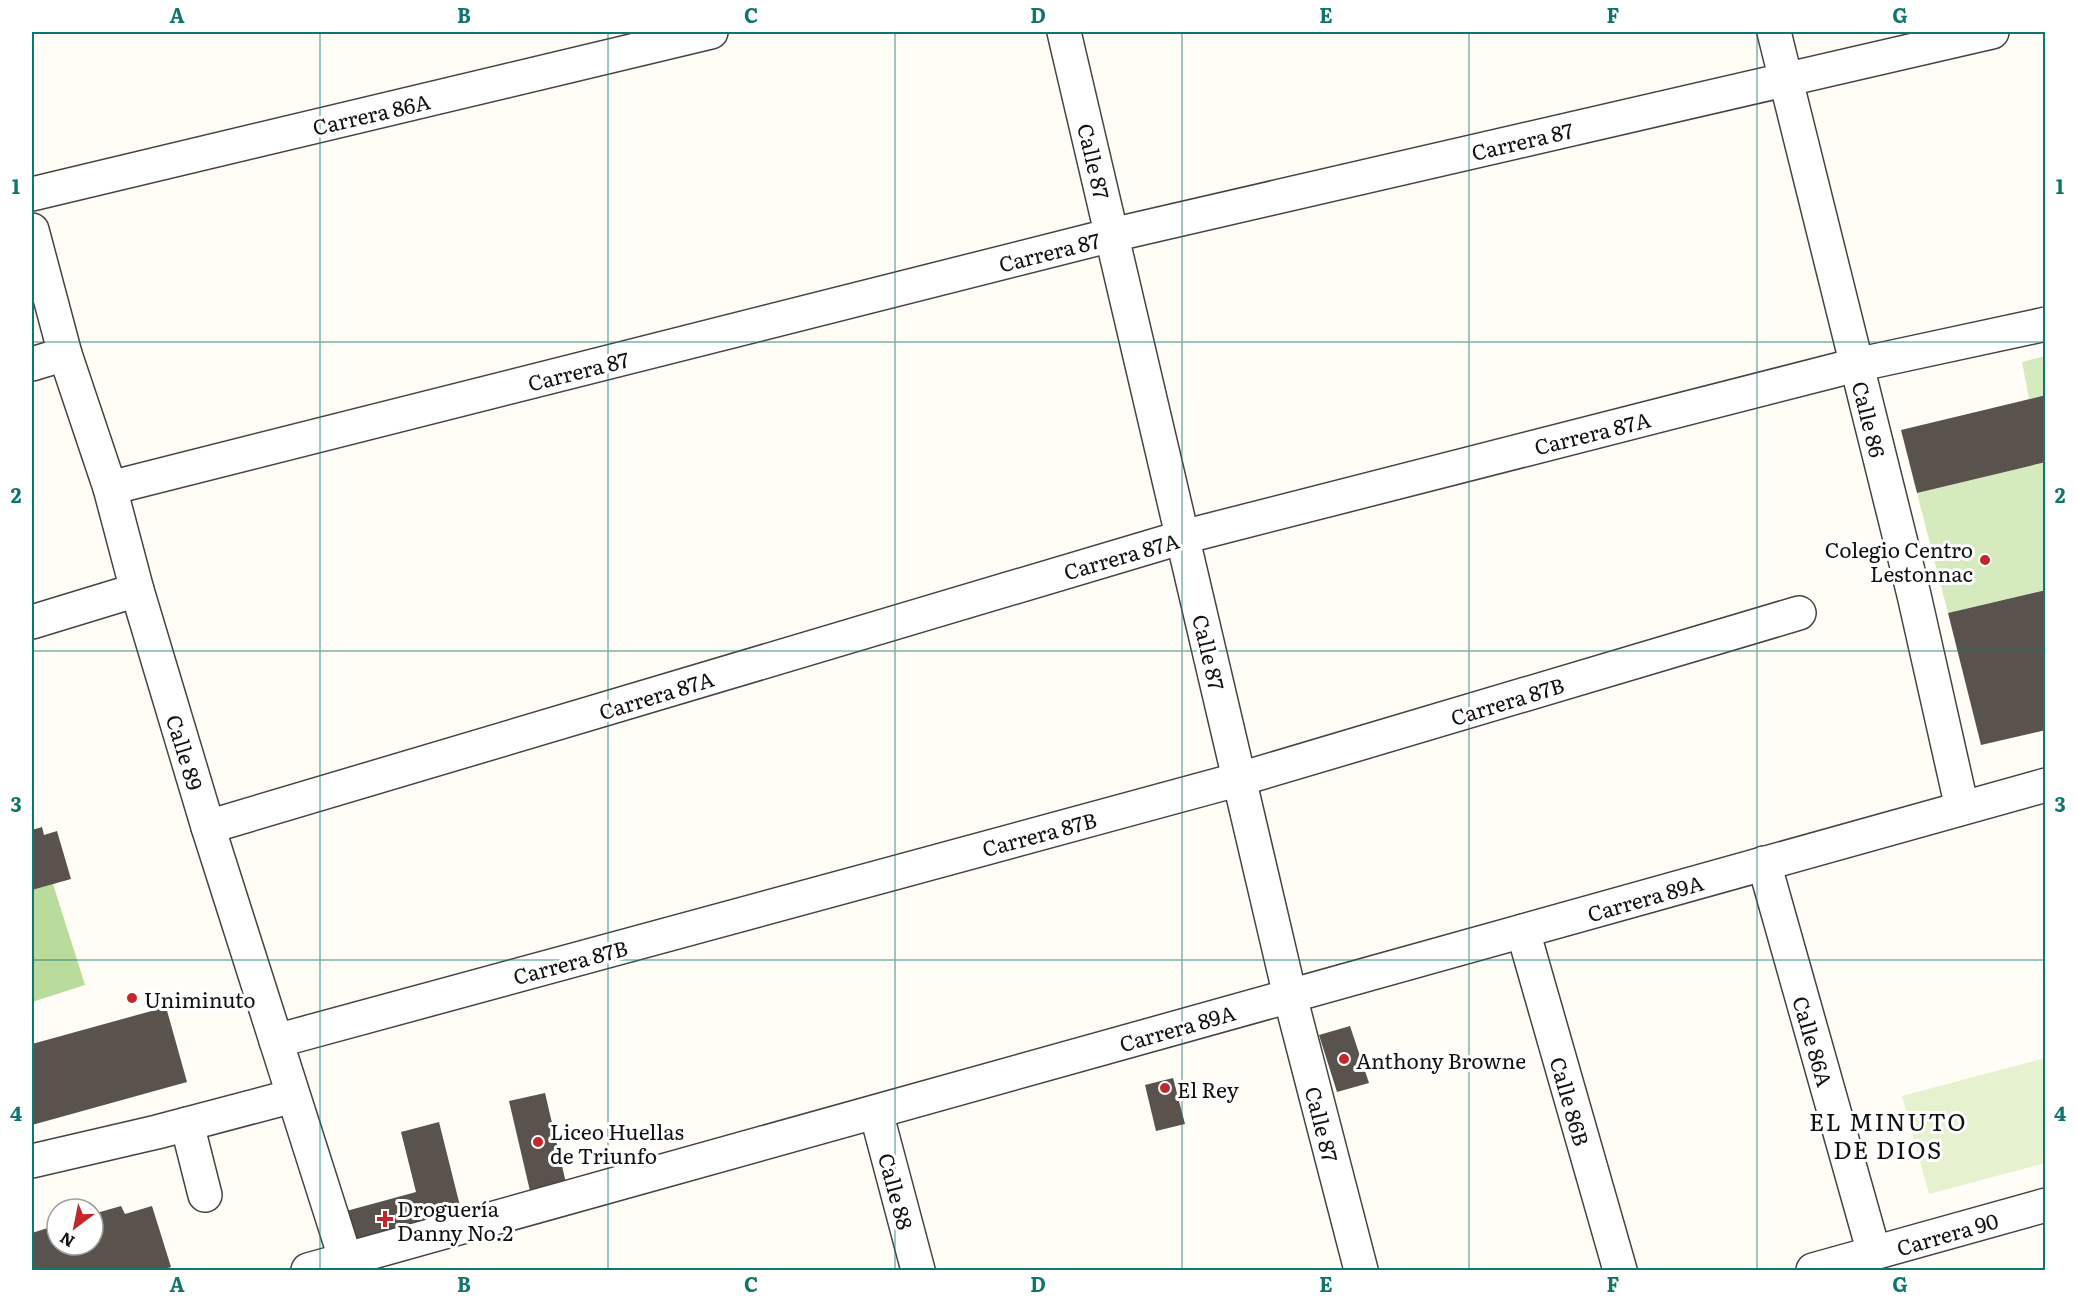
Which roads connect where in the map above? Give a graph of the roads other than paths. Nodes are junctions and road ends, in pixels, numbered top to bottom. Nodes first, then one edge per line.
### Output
1 (711, 32) edge
2 (1064, 32) edge
3 (1774, 32) edge
4 (1992, 32) edge
5 (1786, 79) junction
6 (32, 194) edge
7 (32, 230) edge
8 (1112, 235) junction
9 (2046, 324) edge
10 (65, 354) junction
11 (32, 364) edge
12 (1856, 365) junction
13 (110, 488) junction
14 (1183, 537) junction
15 (137, 590) junction
16 (1799, 613) dead end
17 (32, 622) edge
18 (1240, 779) junction
19 (2046, 785) edge
20 (1962, 808) junction
21 (208, 827) junction
22 (1764, 863) junction
23 (1523, 931) junction
24 (1290, 996) junction
25 (276, 1041) junction
26 (293, 1096) junction
27 (876, 1112) junction
28 (187, 1124) junction
29 (32, 1161) edge
30 (205, 1195) dead end
31 (2046, 1205) edge
32 (1874, 1253) junction
33 (347, 1265) edge
34 (308, 1270) edge
35 (918, 1270) edge
36 (1361, 1270) edge
37 (1620, 1270) edge
38 (1814, 1270) edge

1 - 6 street, Carrera 86A
2 - 8 street, Calle 87
3 - 5 street, Calle 86
4 - 5 street, Carrera 87
5 - 8 street, Carrera 87
5 - 12 street, Calle 86
7 - 10 street, Calle 89
8 - 13 street, Carrera 87
8 - 14 street, Calle 87
9 - 12 street, Carrera 87A
10 - 11 street
10 - 13 street, Calle 89
12 - 14 street, Carrera 87A
12 - 20 street, Calle 86
13 - 15 street, Calle 89
14 - 18 street, Calle 87
14 - 21 street, Carrera 87A
15 - 17 street
15 - 21 street, Calle 89
16 - 18 street, Carrera 87B
18 - 24 street, Calle 87
18 - 25 street, Carrera 87B
19 - 20 street, Carrera 89A
20 - 22 street, Carrera 89A
21 - 25 street, Calle 89
22 - 23 street, Carrera 89A
22 - 32 street, Calle 86A
23 - 24 street, Carrera 89A
23 - 37 street, Calle 86B
24 - 27 street, Carrera 89A
24 - 36 street, Calle 87
25 - 26 street, Calle 89
26 - 28 street
26 - 33 street, Calle 89
27 - 33 street, Carrera 89A
27 - 35 street, Calle 88
28 - 29 street
28 - 30 street
31 - 32 street, Carrera 90
32 - 38 street, Carrera 90
33 - 34 street, Carrera 89A

